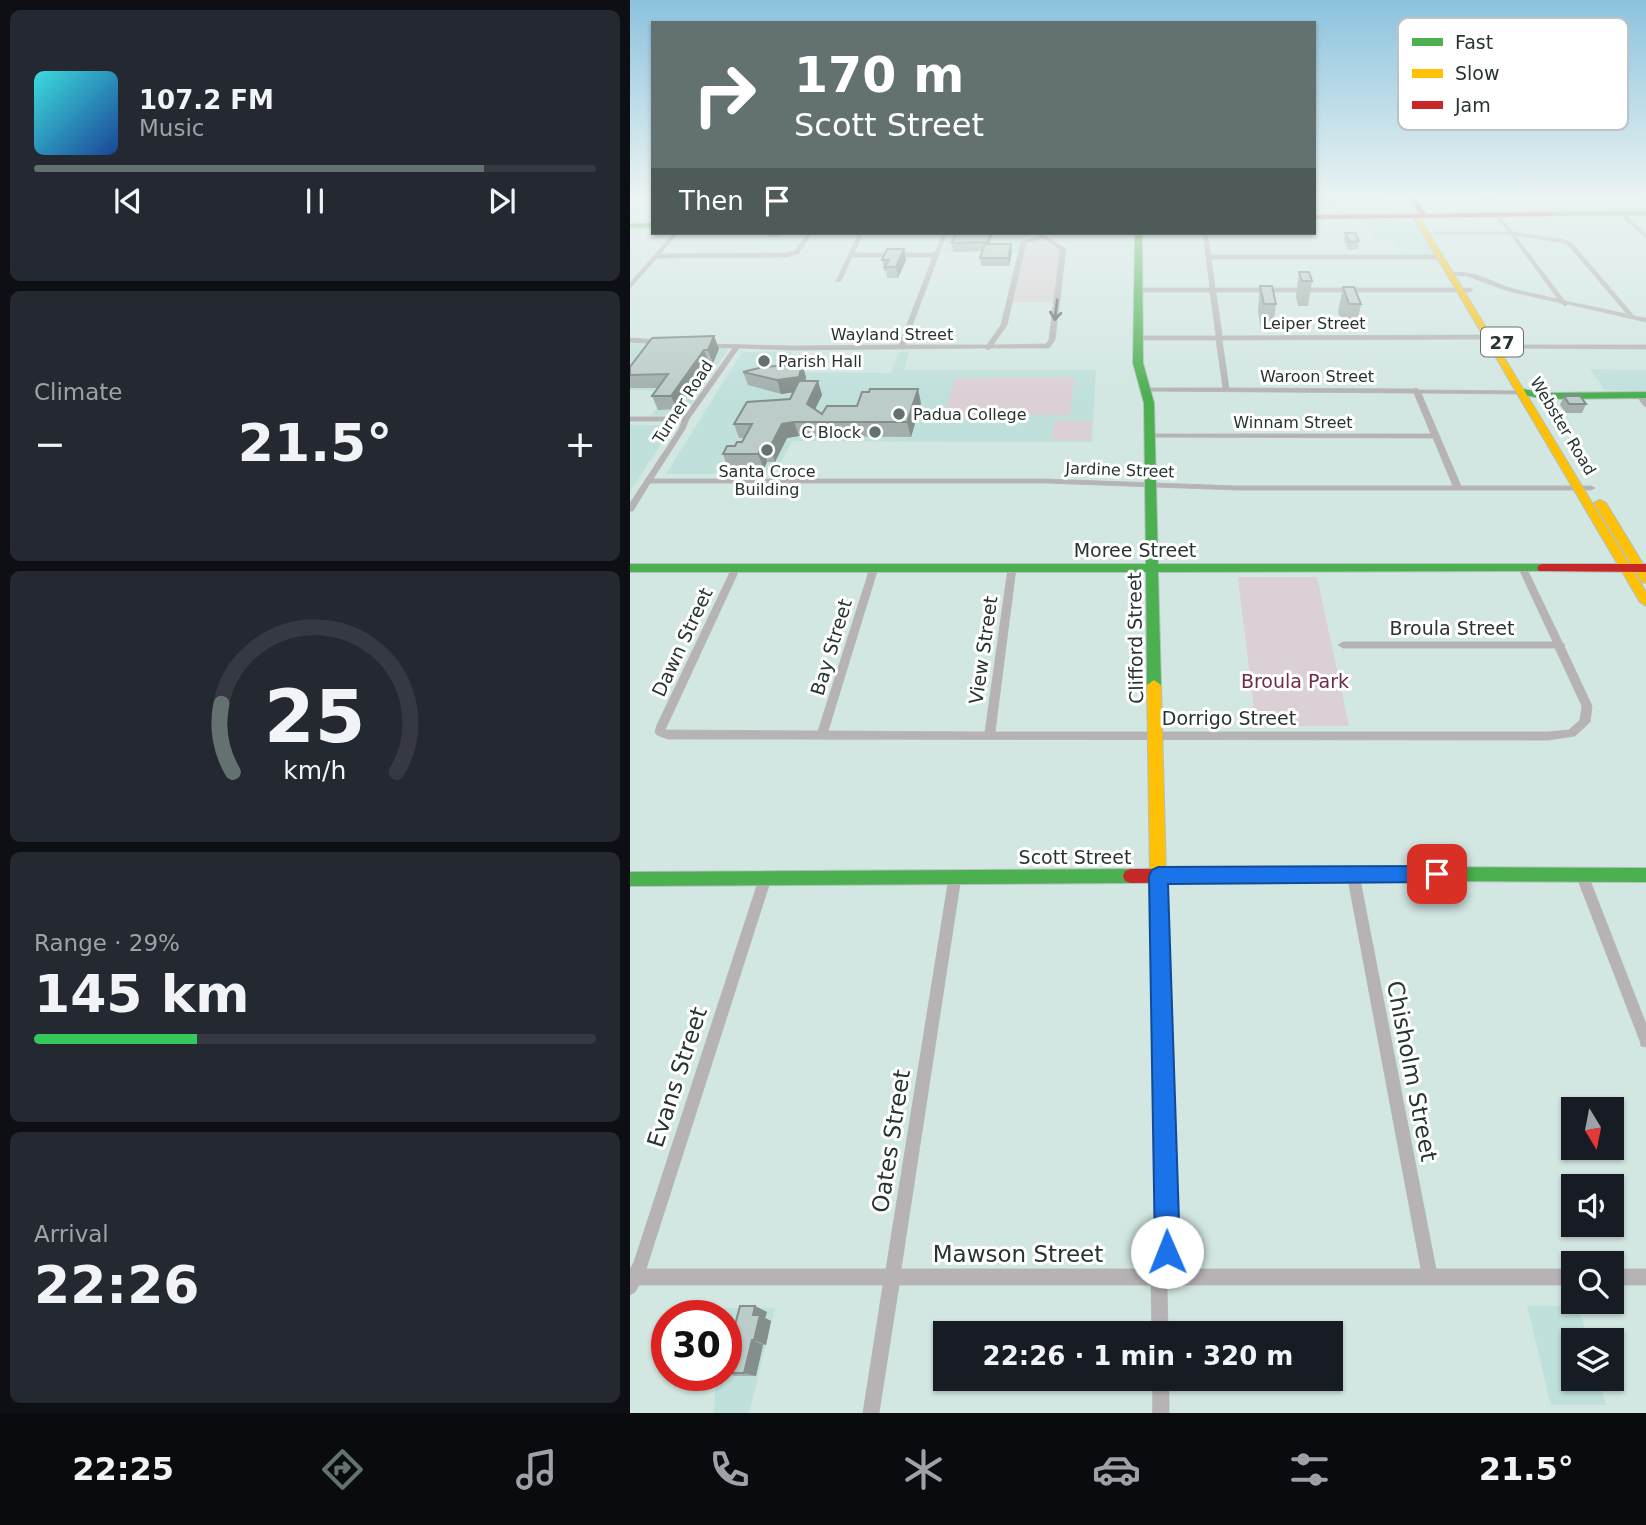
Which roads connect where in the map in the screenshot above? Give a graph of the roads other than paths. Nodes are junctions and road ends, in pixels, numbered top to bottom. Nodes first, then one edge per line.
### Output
1 (649, 264) edge
2 (846, 264) edge
3 (934, 264) edge
4 (1018, 264) edge
5 (1061, 264) edge
6 (1138, 264) edge
7 (1208, 264) edge
8 (1447, 264) edge
9 (1450, 264) edge
10 (1535, 264) edge
11 (1587, 264) edge
12 (1456, 274) junction
13 (838, 281) dead end
14 (630, 286) edge
15 (1138, 290) junction
16 (1212, 290) junction
17 (1466, 290) junction
18 (1565, 304) junction
19 (1633, 317) junction
20 (1646, 320) edge
21 (1490, 337) junction
22 (1138, 338) junction
23 (1219, 338) junction
24 (630, 340) edge
25 (669, 342) edge
26 (695, 344) edge
27 (737, 346) junction
28 (1504, 347) junction
29 (1646, 347) edge
30 (901, 348) junction
31 (988, 348) junction
32 (1146, 390) junction
33 (1226, 390) junction
34 (1416, 390) junction
35 (1525, 390) junction
36 (1644, 398) edge
37 (630, 419) edge
38 (686, 419) junction
39 (1150, 436) junction
40 (1435, 436) junction
41 (649, 481) junction
42 (1150, 485) junction
43 (1458, 488) junction
44 (1585, 488) junction
45 (630, 509) edge
46 (630, 568) edge
47 (736, 568) junction
48 (874, 568) junction
49 (1012, 568) junction
50 (1152, 569) junction
51 (1524, 569) junction
52 (1639, 571) edge
53 (1646, 602) edge
54 (1343, 645) dead end
55 (1560, 645) junction
56 (660, 732) joint
57 (822, 736) junction
58 (989, 736) junction
59 (1156, 736) junction
60 (1353, 874) junction
61 (1582, 875) junction
62 (1646, 875) edge
63 (1158, 876) junction
64 (956, 877) junction
65 (630, 879) edge
66 (765, 879) junction
67 (1646, 1041) edge
68 (893, 1277) junction
69 (1163, 1277) junction
70 (1430, 1277) junction
71 (1561, 1277) edge
72 (1624, 1277) edge
73 (1646, 1277) edge
74 (632, 1281) edge
75 (1161, 1321) edge
76 (1161, 1391) edge
77 (871, 1413) edge
78 (1161, 1413) edge

1 - 14 street
2 - 13 street
3 - 30 street
4 - 31 street
5 -> 31 street, Wayland Street
6 - 15 main road, Clifford Street
7 - 16 street
8 - 12 main road, Webster Road / 27
9 - 12 main road, Webster Road / 27
10 - 18 street
11 - 19 street
12 - 17 main road, Webster Road / 27
12 - 18 street
15 - 16 street
15 - 22 main road, Clifford Street
16 - 17 street
16 - 23 street
17 - 21 main road, Webster Road / 27
17 - 28 main road, Webster Road / 27
18 - 19 street
19 - 20 street
21 - 23 street, Leiper Street
21 - 35 main road, Webster Road / 27
22 - 23 street, Leiper Street
22 - 32 main road, Clifford Street
23 - 33 street
24 - 25 street
26 - 27 street, Wayland Street
27 - 30 street, Wayland Street
27 - 38 street, Turner Road
28 - 29 street
28 - 35 main road, Webster Road / 27
30 - 31 street, Wayland Street
32 - 33 street, Waroon Street
32 - 39 main road, Clifford Street
33 - 34 street, Waroon Street
34 - 35 street, Waroon Street
34 - 40 street
35 - 36 main road
35 - 44 main road, Webster Road / 27
37 - 38 street
38 - 41 street, Turner Road
39 - 40 street, Winnam Street
39 - 42 main road, Clifford Street
40 - 43 street
41 - 42 street, Jardine Street
41 - 45 street, Turner Road
42 - 43 street, Jardine Street
42 - 50 main road, Clifford Street
43 - 44 street, Jardine Street
44 - 52 main road, Webster Road / 27
46 - 47 main road, Moree Street
47 - 48 main road, Moree Street
47 - 56 street, Dawn Street
48 - 49 main road, Moree Street
48 - 57 street, Bay Street
49 - 50 main road, Moree Street
49 - 58 street, View Street
50 - 51 main road, Moree Street
50 - 59 main road, Clifford Street
51 - 52 main road, Moree Street
51 - 55 street, Dorrigo Street
52 - 53 main road, Webster Road / 27
54 - 55 street, Broula Street
55 - 59 street, Dorrigo Street
56 - 57 street, Dorrigo Street
57 - 58 street, Dorrigo Street
58 - 59 street, Dorrigo Street
59 - 63 main road, Clifford Street
60 - 61 main road, Scott Street
60 - 63 main road, Scott Street
60 - 70 street, Chisholm Street
61 - 62 main road, Scott Street
61 - 67 street
63 - 64 main road, Scott Street
63 - 69 street
64 - 66 main road, Scott Street
64 - 68 street, Oates Street
65 - 66 main road, Scott Street
66 - 74 street, Evans Street
68 - 69 street, Mawson Street
68 - 74 street, Mawson Street
68 - 77 street, Oates Street
69 - 70 street, Mawson Street
69 - 75 street
70 - 71 street, Mawson Street
72 - 73 street
76 - 78 street

